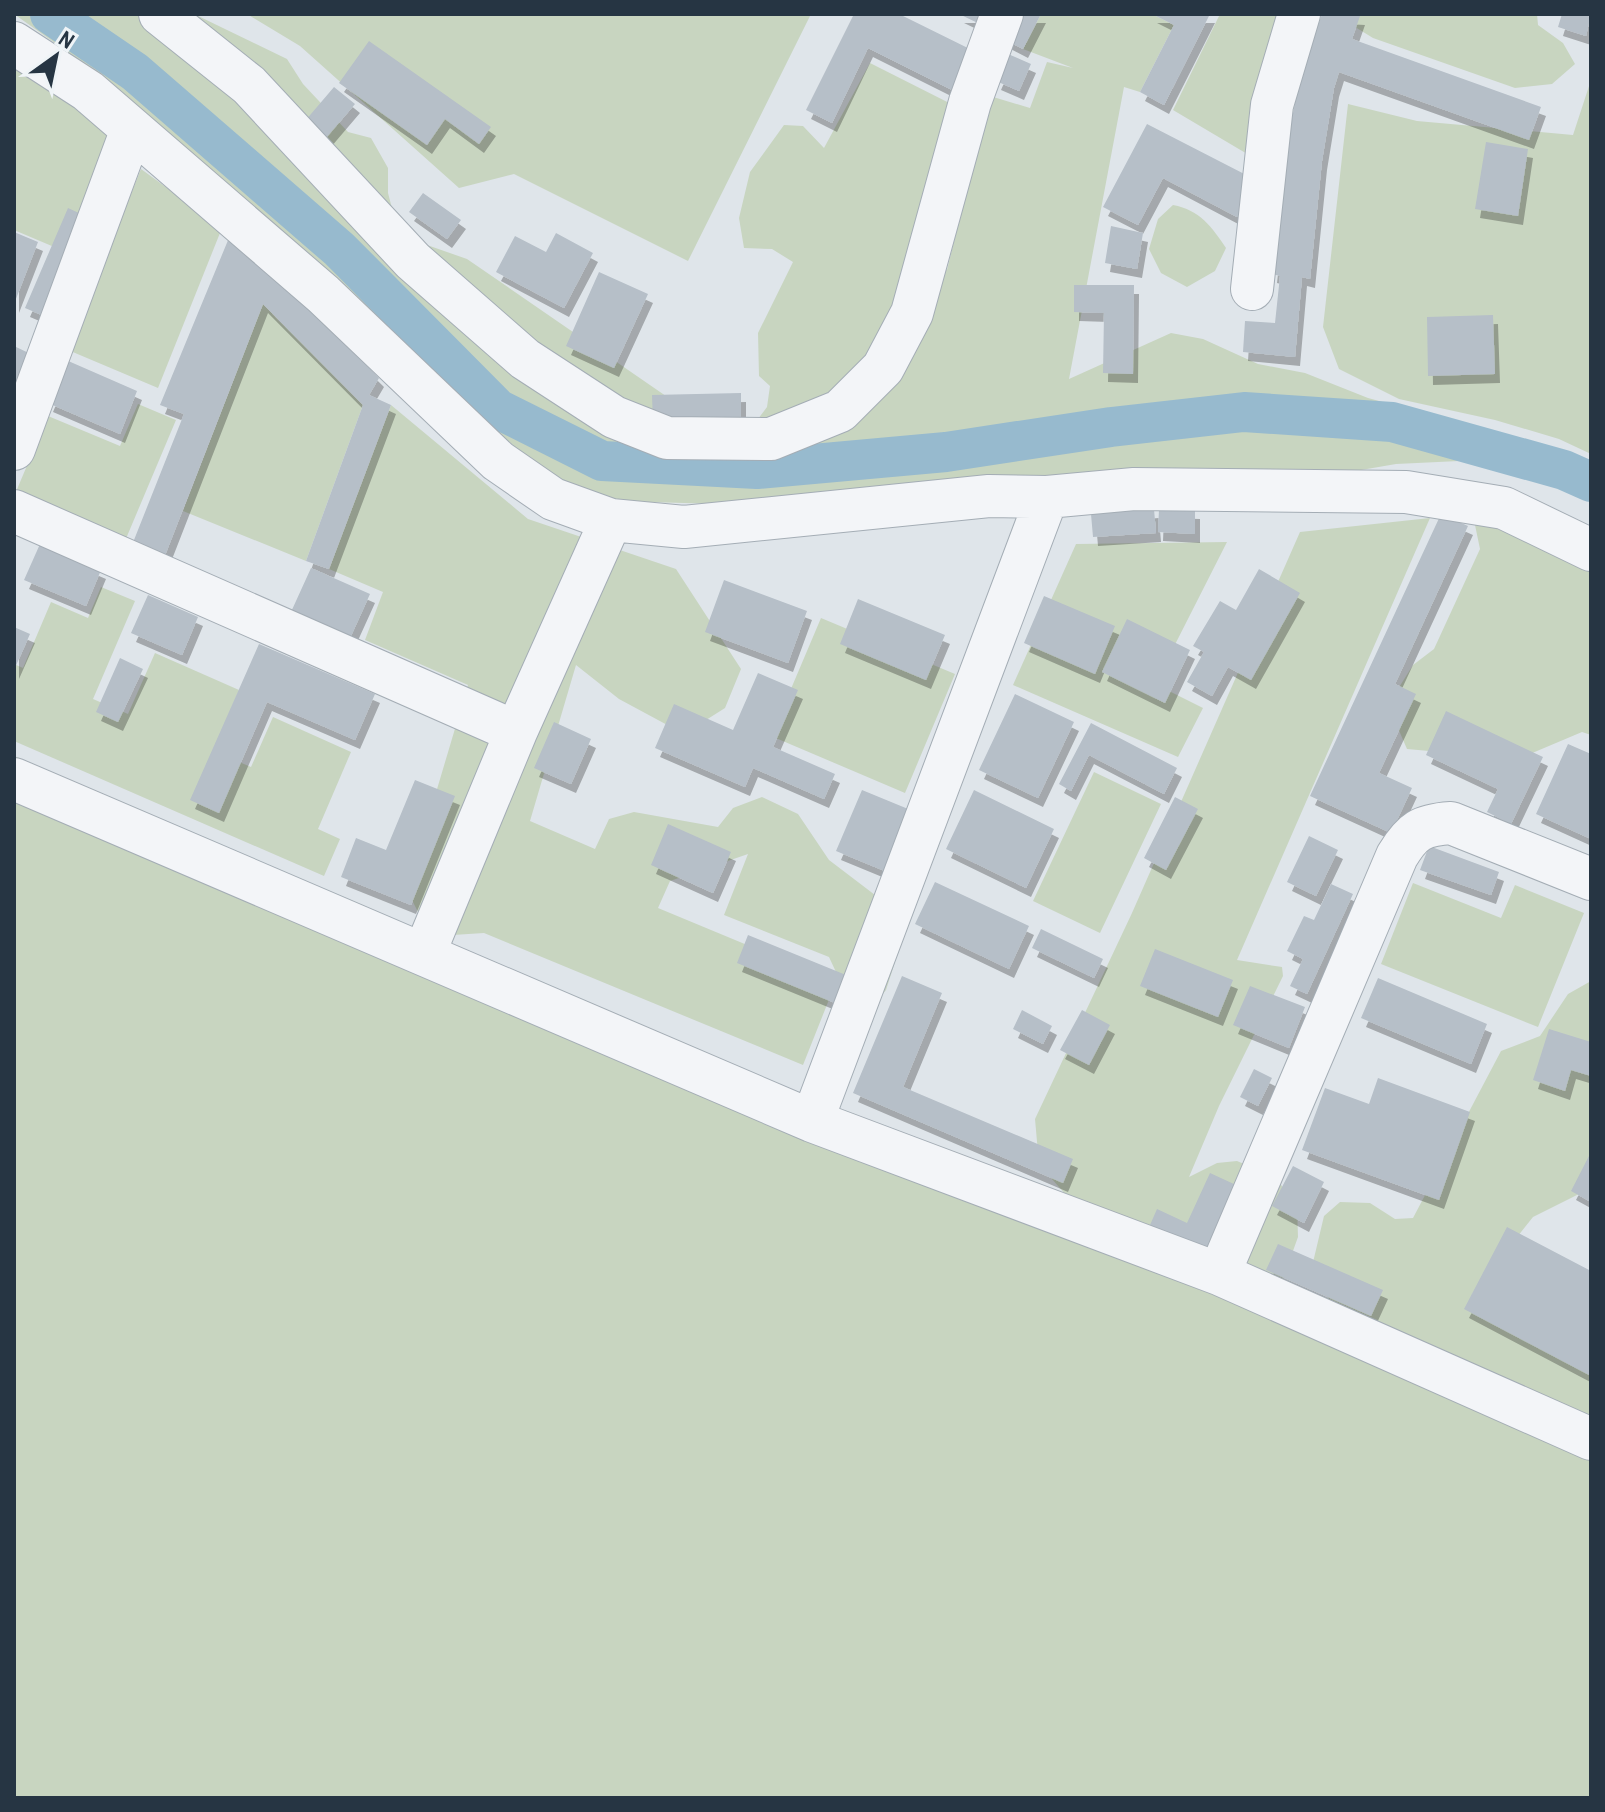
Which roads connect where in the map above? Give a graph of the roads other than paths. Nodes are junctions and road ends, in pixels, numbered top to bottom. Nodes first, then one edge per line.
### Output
1 (160, 14) edge
2 (1002, 14) edge
3 (1299, 14) edge
4 (14, 43) edge
5 (132, 129) junction
6 (1252, 289) dead end
7 (14, 449) edge
8 (1047, 497) junction
9 (14, 511) edge
10 (611, 520) junction
11 (1591, 550) edge
12 (516, 732) junction
13 (14, 779) edge
14 (1591, 879) edge
15 (424, 954) junction
16 (812, 1121) junction
17 (1219, 1274) junction
18 (1591, 1439) edge

1 - 2 street
3 - 6 street
4 - 5 street
5 - 7 street
5 - 10 street
8 - 10 street
8 - 11 street
8 - 16 street
9 - 12 street
10 - 12 street
12 - 15 street
13 - 15 street
14 - 17 street
15 - 16 street
16 - 17 street
17 - 18 street

